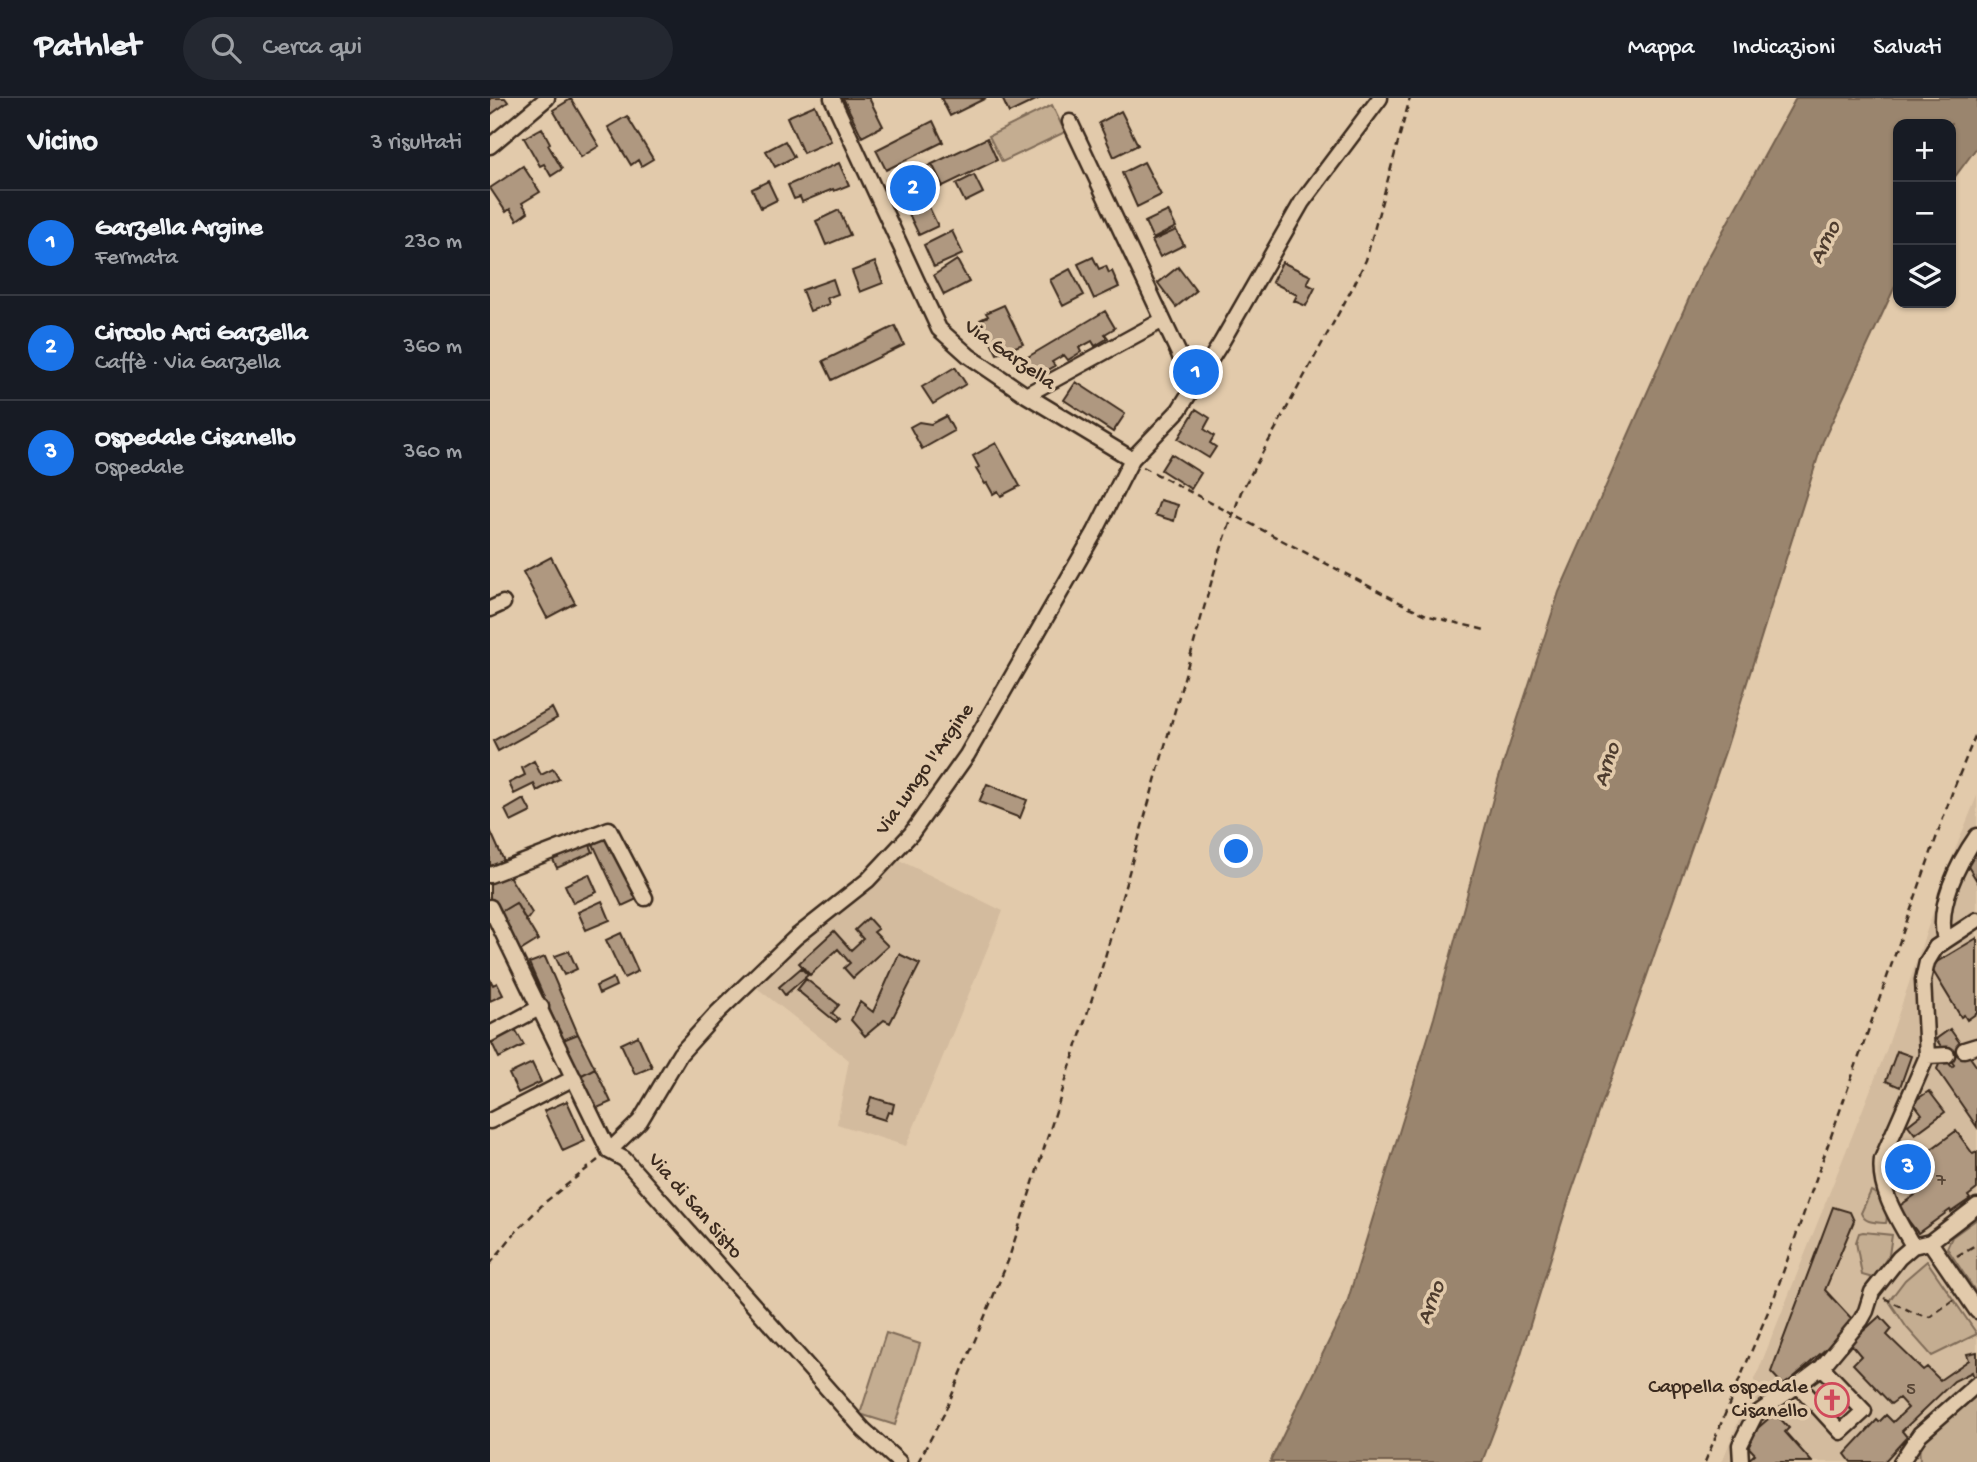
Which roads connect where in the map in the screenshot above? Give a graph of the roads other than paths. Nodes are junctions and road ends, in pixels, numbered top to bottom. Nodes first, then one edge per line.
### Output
1 (547, 98) edge
2 (832, 98) edge
3 (1380, 98) edge
4 (1070, 122) dead end
5 (490, 146) edge
6 (1163, 320) junction
7 (1192, 388) junction
8 (1026, 395) junction
9 (1132, 459) junction
10 (1977, 836) edge
11 (490, 875) edge
12 (645, 898) dead end
13 (490, 907) edge
14 (1977, 920) edge
15 (1945, 940) junction
16 (541, 1007) junction
17 (490, 1034) edge
18 (1947, 1055) dead end
19 (1927, 1056) junction
20 (574, 1078) junction
21 (490, 1121) edge
22 (609, 1151) junction
23 (1977, 1206) edge
24 (1930, 1242) junction
25 (1913, 1246) junction
26 (1977, 1311) edge
27 (1822, 1367) junction
28 (1977, 1384) edge
29 (1798, 1385) junction
30 (899, 1462) edge
31 (1741, 1462) edge
32 (1901, 1462) edge

1 - 5 street
2 - 8 street, Via Garzella
3 - 7 street, Via Lungo l'Argine
4 - 6 street
6 - 7 street
6 - 8 street
7 - 9 street, Via Lungo l'Argine
8 - 9 street, Via Garzella
9 - 22 street, Via Lungo l'Argine
10 - 15 street
11 - 12 street
13 - 16 street, Via di San Sisto
14 - 15 street
15 - 19 street
16 - 17 street
16 - 20 street, Via di San Sisto
18 - 19 street
19 - 25 street
20 - 21 street
20 - 22 street, Via di San Sisto
22 - 30 street, Via di San Sisto
23 - 24 street
24 - 25 street
24 - 26 street
25 - 27 street
27 - 29 street
27 - 29 street
28 - 32 street
29 - 31 street

